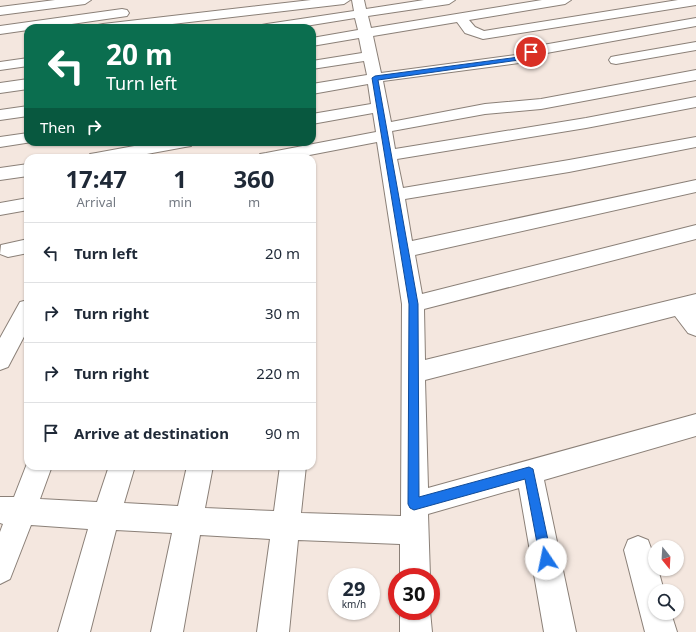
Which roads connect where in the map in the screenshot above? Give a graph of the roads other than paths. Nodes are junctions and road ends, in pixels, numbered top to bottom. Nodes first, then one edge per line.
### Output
1 (85, 0) edge
2 (113, 0) edge
3 (344, 0) edge
4 (449, 0) edge
5 (565, 0) edge
6 (696, 0) edge
7 (172, 7) dead end
8 (0, 11) edge
9 (362, 16) edge
10 (461, 18) junction
11 (696, 22) edge
12 (111, 24) edge
13 (299, 24) edge
14 (24, 29) edge
15 (0, 30) edge
16 (24, 39) edge
17 (316, 40) edge
18 (0, 42) edge
19 (696, 46) edge
20 (369, 56) junction
21 (616, 60) dead end
22 (24, 63) edge
23 (316, 64) edge
24 (0, 66) edge
25 (696, 75) edge
26 (375, 78) junction
27 (24, 85) edge
28 (0, 88) edge
29 (316, 88) edge
30 (696, 102) edge
31 (379, 107) junction
32 (24, 112) edge
33 (0, 115) edge
34 (316, 118) edge
35 (24, 139) edge
36 (385, 140) junction
37 (0, 142) edge
38 (696, 142) edge
39 (157, 146) edge
40 (123, 151) edge
41 (111, 154) edge
42 (295, 154) edge
43 (24, 171) edge
44 (0, 174) edge
45 (696, 186) edge
46 (395, 195) junction
47 (24, 205) edge
48 (0, 209) edge
49 (696, 232) edge
50 (24, 247) edge
51 (8, 250) dead end
52 (405, 250) junction
53 (413, 304) junction
54 (688, 304) edge
55 (24, 315) edge
56 (696, 327) edge
57 (0, 360) edge
58 (414, 373) junction
59 (695, 427) edge
60 (36, 470) edge
61 (121, 470) edge
62 (199, 470) edge
63 (293, 470) edge
64 (529, 472) junction
65 (11, 510) edge
66 (106, 515) junction
67 (414, 517) junction
68 (189, 520) junction
69 (286, 526) junction
70 (638, 550) dead end
71 (414, 568) edge
72 (0, 569) edge
73 (648, 586) edge
74 (415, 620) edge
75 (657, 620) edge
76 (74, 632) edge
77 (167, 632) edge
78 (273, 632) edge
79 (416, 632) edge
80 (560, 632) edge
81 (661, 632) edge

1 - 8 street
2 - 12 street
3 - 12 street
4 - 9 street
5 - 10 street
6 - 10 street
7 - 12 street
9 - 10 street
9 - 13 street
9 - 17 street
9 - 20 street
11 - 26 street
14 - 15 street
16 - 18 street
19 - 21 street
20 - 23 street
20 - 26 street
22 - 24 street
25 - 36 street
26 - 29 street
26 - 31 street
27 - 28 street
30 - 36 street
31 - 34 street
31 - 36 street
32 - 33 street
35 - 37 street
36 - 42 street
36 - 46 street
38 - 46 street
39 - 40 street
40 - 41 street
43 - 44 street
45 - 52 street
46 - 52 street
47 - 48 street
49 - 53 street
50 - 51 street
52 - 53 street
53 - 58 street
54 - 56 street
54 - 58 street
55 - 57 street
58 - 67 street
59 - 64 street
60 - 65 street
61 - 66 street
62 - 68 street
63 - 69 street
64 - 67 street
64 - 80 street
65 - 66 street
65 - 72 street
66 - 68 street
66 - 76 street
67 - 69 street
67 - 71 street
68 - 69 street
68 - 77 street
69 - 78 street
70 - 73 street
74 - 79 street
75 - 81 street

